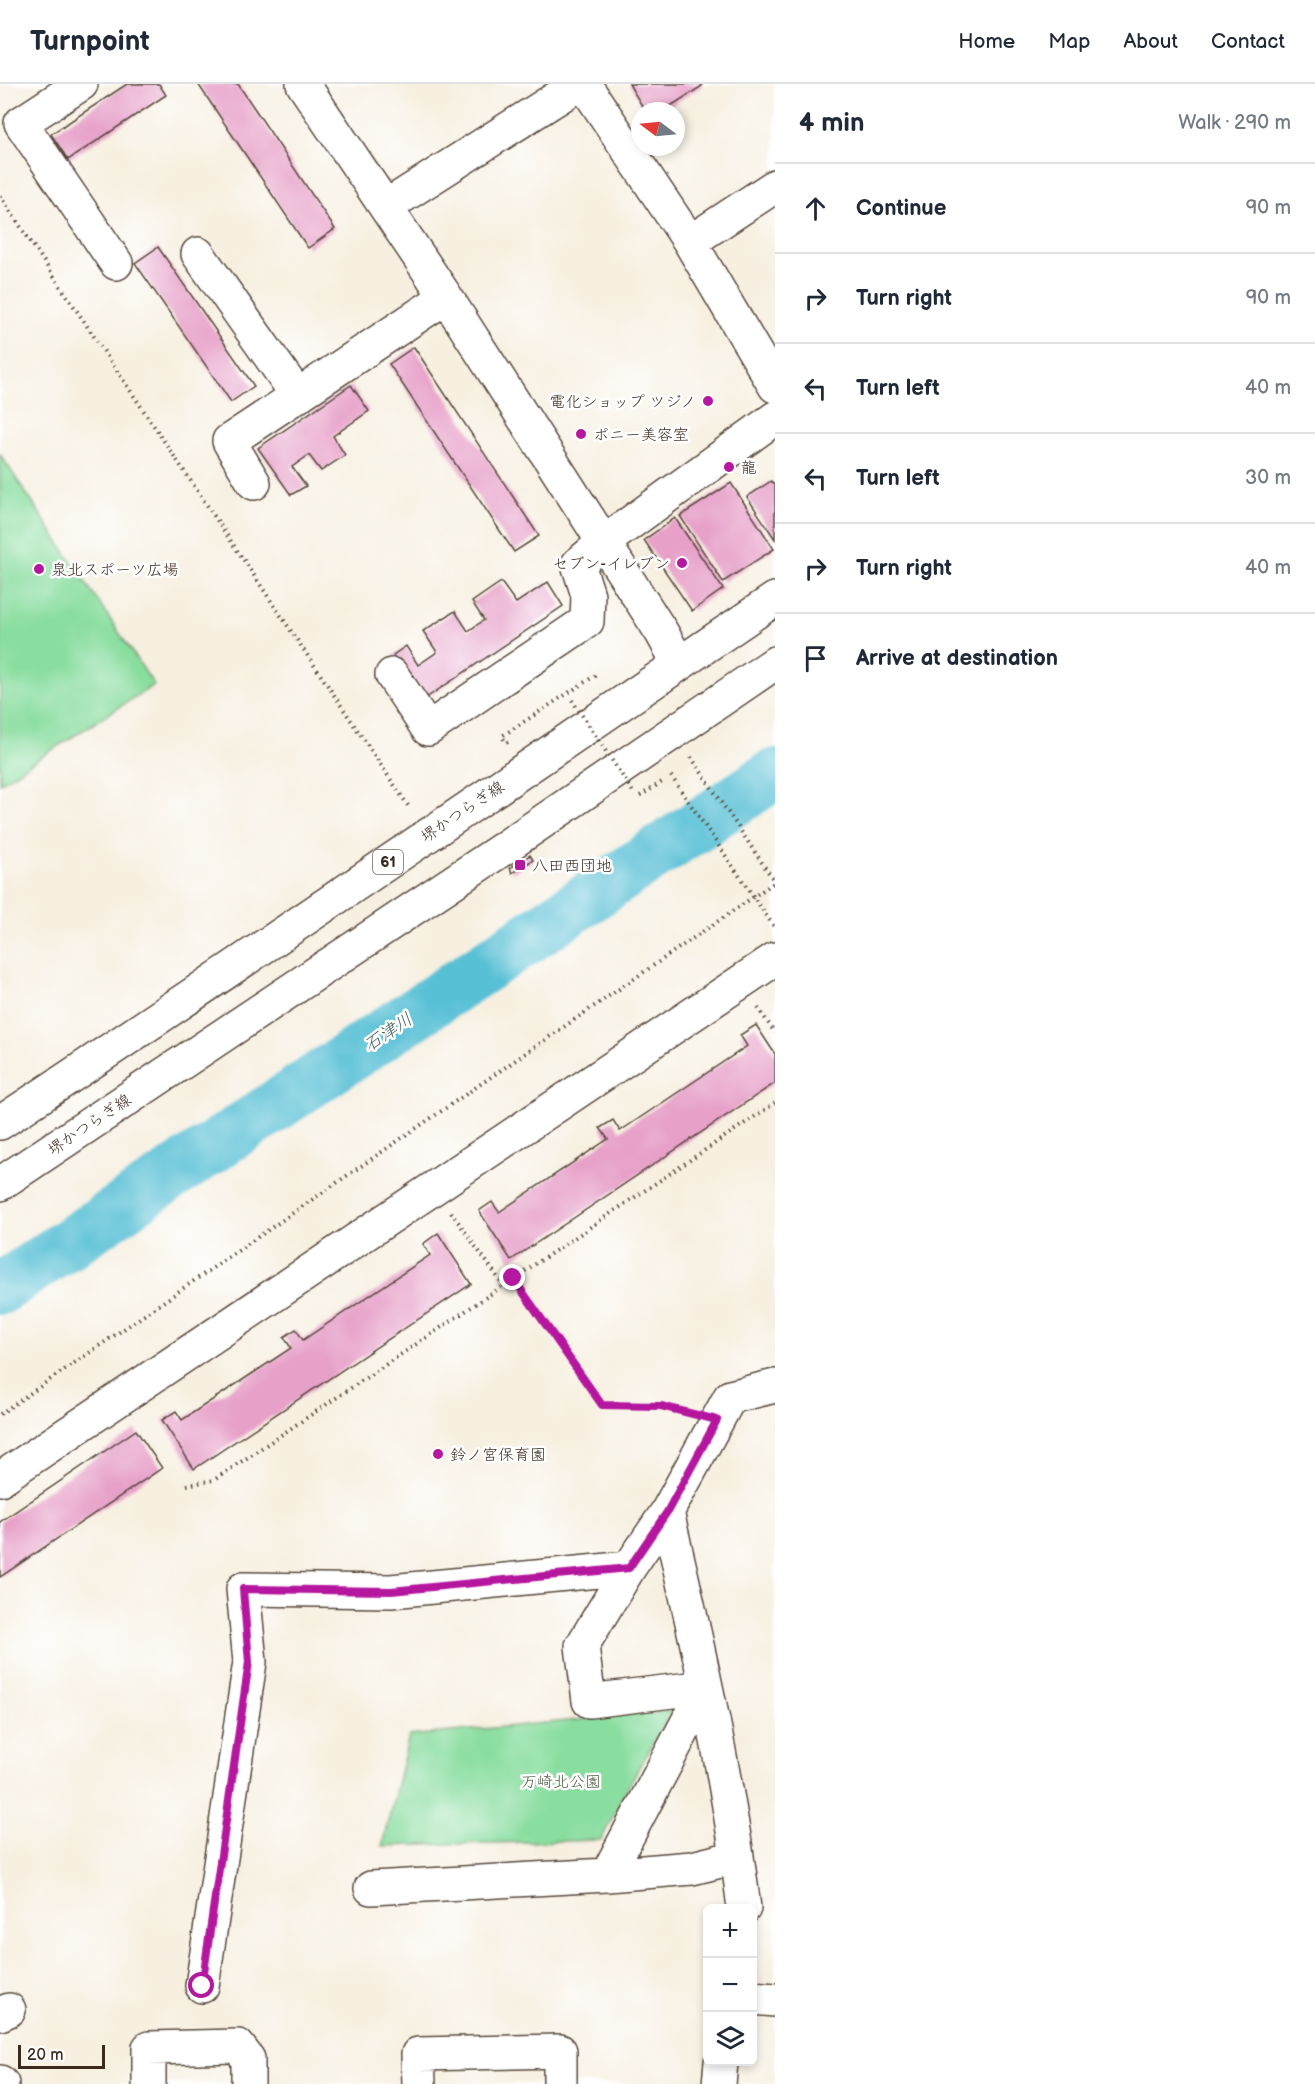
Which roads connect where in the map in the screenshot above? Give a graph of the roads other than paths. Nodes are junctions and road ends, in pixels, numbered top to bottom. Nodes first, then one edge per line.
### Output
1 (81, 84) edge
2 (303, 84) edge
3 (579, 84) edge
4 (584, 84) edge
5 (775, 186) edge
6 (387, 206) junction
7 (690, 242) junction
8 (198, 254) dead end
9 (116, 263) dead end
10 (446, 297) junction
11 (775, 386) edge
12 (298, 396) junction
13 (775, 418) edge
14 (254, 483) dead end
15 (604, 542) junction
16 (775, 598) edge
17 (775, 663) edge
18 (679, 664) junction
19 (392, 675) dead end
20 (775, 959) edge
21 (0, 1123) edge
22 (0, 1184) edge
23 (775, 1386) edge
24 (0, 1479) edge
25 (667, 1512) junction
26 (629, 1568) junction
27 (706, 1687) junction
28 (738, 1857) junction
29 (607, 1875) junction
30 (370, 1888) dead end
31 (744, 1904) edge
32 (202, 1986) dead end
33 (757, 1998) edge
34 (775, 2000) edge
35 (721, 2066) edge
36 (149, 2084) edge
37 (248, 2084) edge
38 (419, 2084) edge
39 (560, 2084) edge
40 (719, 2084) edge

1 - 9 street
2 - 6 street
3 - 6 street
4 - 7 street
5 - 7 street
6 - 10 street
7 - 11 street
8 - 12 street
10 - 12 street
10 - 15 street
12 - 14 street
13 - 15 street
15 - 18 street
15 - 19 street
16 - 18 street, 堺かつらぎ線 / 61
17 - 22 street, 堺かつらぎ線
18 - 21 street, 堺かつらぎ線 / 61
20 - 24 street
23 - 25 street
25 - 26 street
25 - 27 street
26 - 27 street
26 - 32 street
27 - 28 street
27 - 29 street
28 - 29 street
28 - 31 street
29 - 30 street
33 - 34 street
35 - 40 street
36 - 37 street
38 - 39 street

